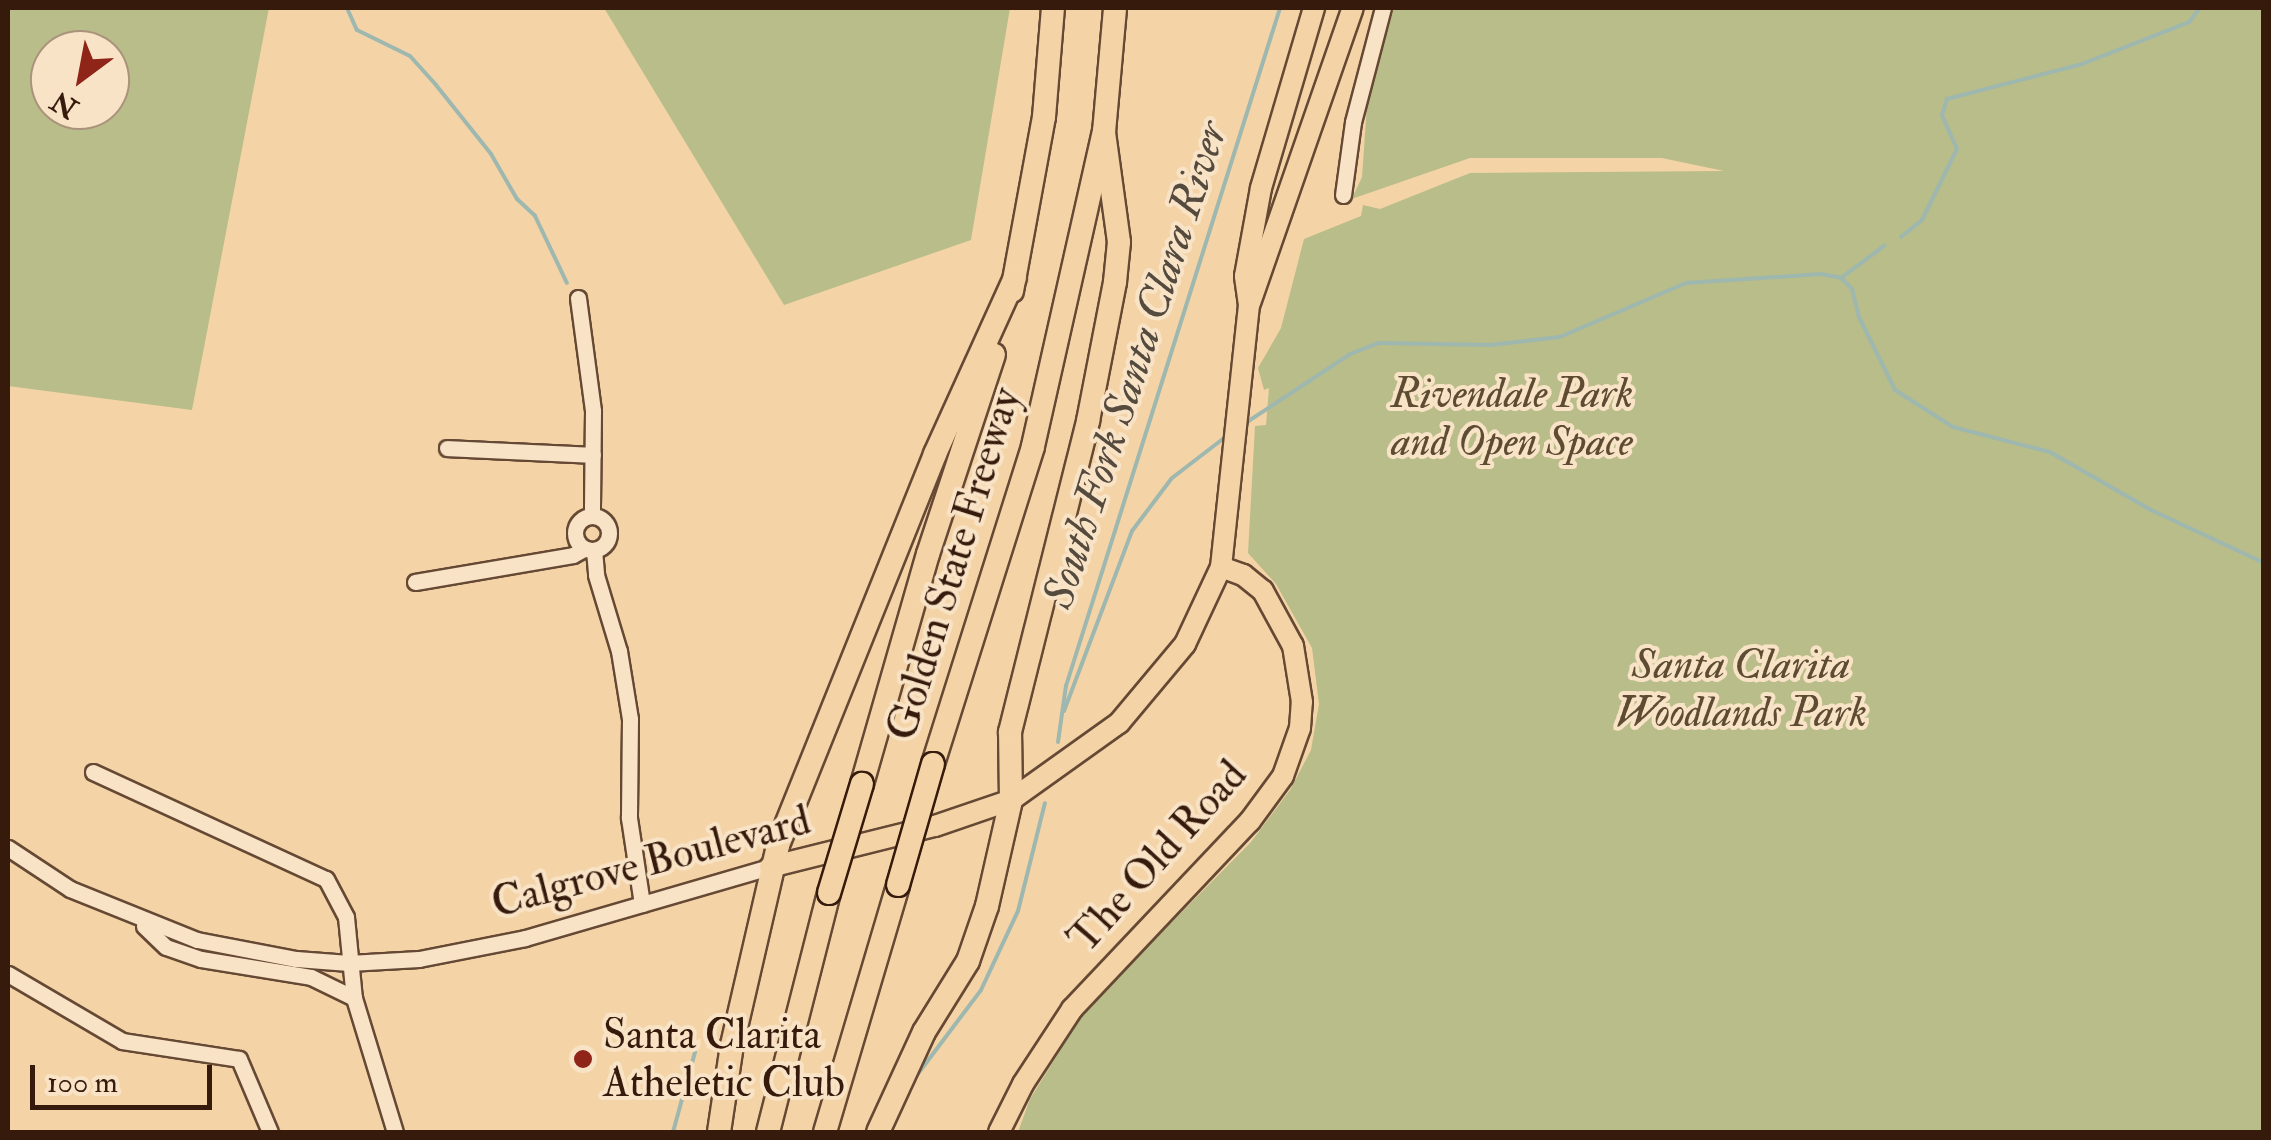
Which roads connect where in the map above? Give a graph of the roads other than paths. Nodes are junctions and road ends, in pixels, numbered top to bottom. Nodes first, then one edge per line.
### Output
1 (1053, 8) edge
2 (1115, 8) edge
3 (1314, 8) edge
4 (1353, 8) edge
5 (1382, 8) edge
6 (1104, 132) junction
7 (1343, 194) dead end
8 (1015, 278) junction
9 (578, 298) dead end
10 (1249, 305) junction
11 (447, 448) dead end
12 (593, 455) junction
13 (592, 515) junction
14 (589, 549) junction
15 (1221, 567) junction
16 (416, 582) dead end
17 (93, 772) dead end
18 (1010, 800) junction
19 (8, 848) edge
20 (770, 866) junction
21 (642, 904) junction
22 (138, 920) junction
23 (349, 964) junction
24 (8, 974) edge
25 (354, 998) junction
26 (270, 1132) edge
27 (395, 1132) edge
28 (719, 1132) edge
29 (768, 1132) edge
30 (826, 1132) edge
31 (878, 1132) edge
32 (1000, 1132) edge

1 - 8 highway, Golden State Freeway
2 - 6 highway, Golden State Freeway
3 - 10 main road
4 - 10 main road
5 - 7 street
6 - 18 highway
6 - 30 highway, Golden State Freeway, bridge
8 - 20 highway
8 - 29 highway, Golden State Freeway, bridge
9 - 12 street
10 - 15 main road
11 - 12 street
12 - 13 street
13 - 14 street
13 - 14 street
14 - 16 street
14 - 21 street
15 - 18 main road, Calgrove Boulevard
15 - 32 main road, The Old Road
17 - 23 street
18 - 20 main road, Calgrove Boulevard
18 - 31 highway
19 - 22 street, Calgrove Boulevard
20 - 21 street, Calgrove Boulevard
20 - 28 highway
21 - 23 street, Calgrove Boulevard
22 - 23 street, Calgrove Boulevard
22 - 25 street
23 - 25 street
24 - 26 street
25 - 27 street

